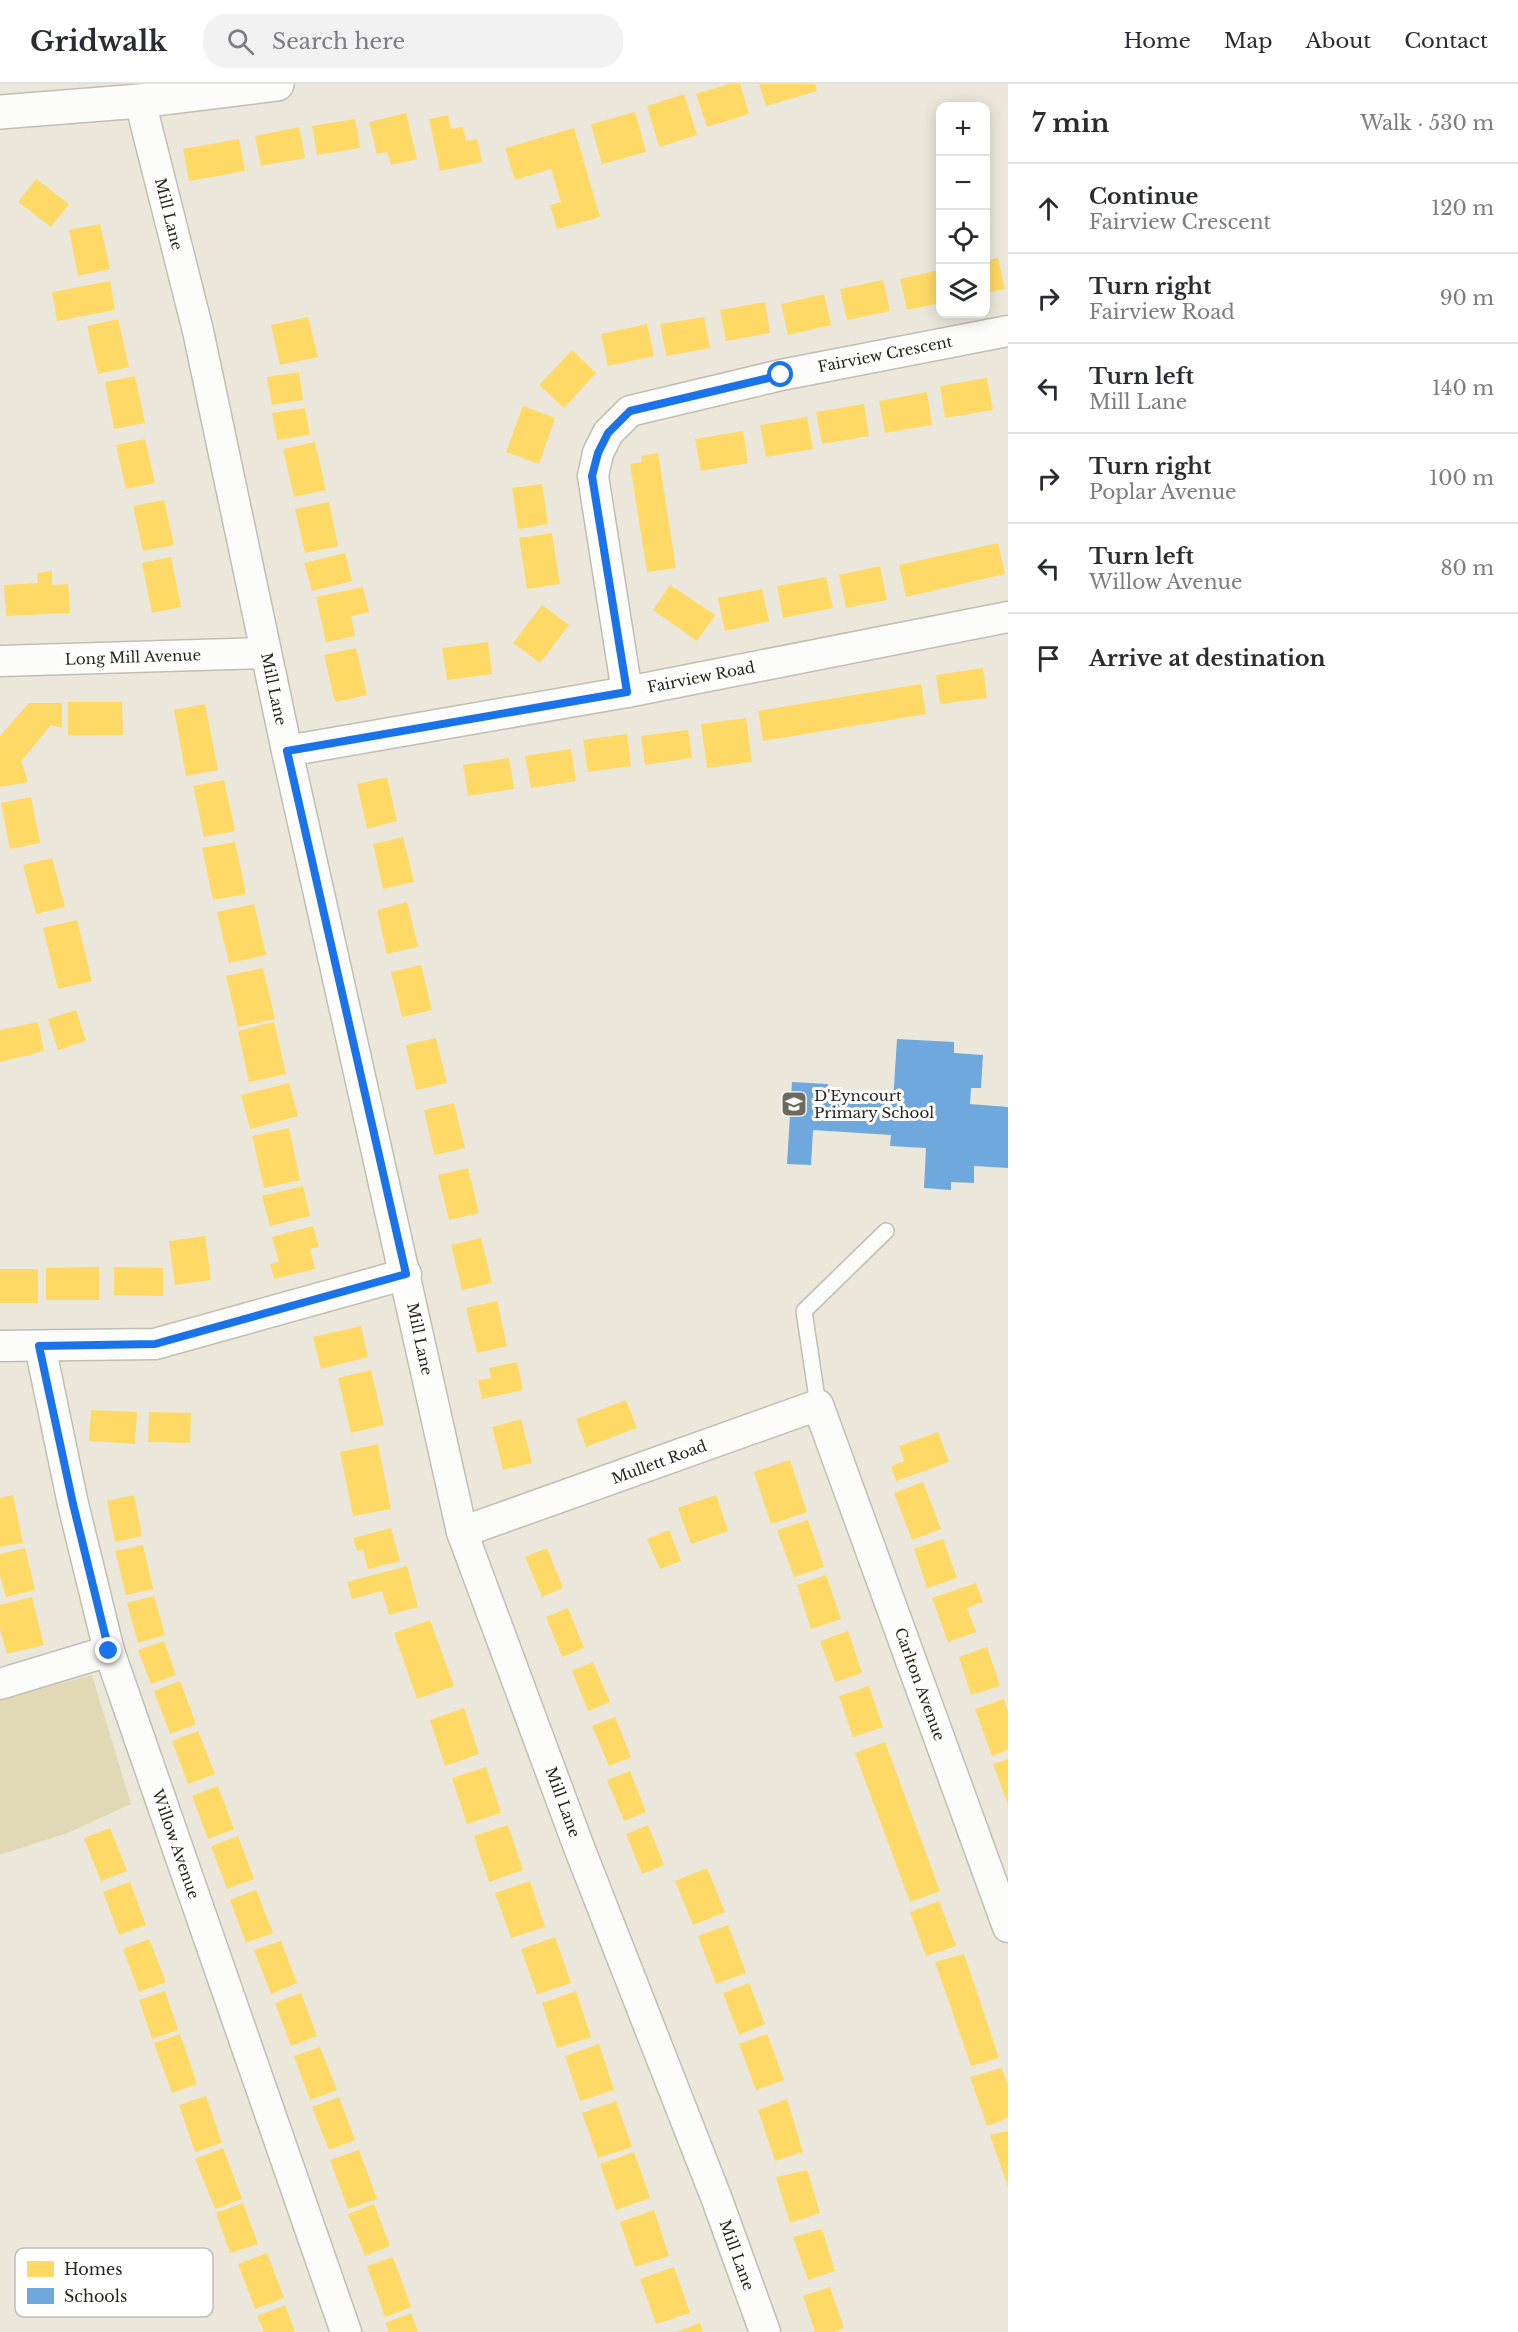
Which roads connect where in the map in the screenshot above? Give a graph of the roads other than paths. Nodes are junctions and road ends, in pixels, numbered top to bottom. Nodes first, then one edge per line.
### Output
1 (277, 84) edge
2 (140, 100) junction
3 (0, 112) edge
4 (1008, 331) edge
5 (1008, 617) edge
6 (266, 653) junction
7 (0, 661) edge
8 (627, 692) junction
9 (287, 751) junction
10 (886, 1231) dead end
11 (406, 1274) junction
12 (0, 1346) edge
13 (39, 1346) junction
14 (818, 1405) junction
15 (462, 1532) junction
16 (109, 1651) junction
17 (0, 1684) edge
18 (1008, 1926) edge
19 (346, 2332) edge
20 (765, 2332) edge

1 - 2 street
2 - 3 street
2 - 6 street, Mill Lane
4 - 8 street, Fairview Crescent
5 - 8 street, Fairview Road
6 - 7 street, Long Mill Avenue
6 - 9 street, Mill Lane
8 - 9 street, Fairview Road
9 - 11 street, Mill Lane
10 - 14 lane
11 - 13 street
11 - 15 street, Mill Lane
12 - 13 street
13 - 16 street, Willow Avenue
14 - 15 street, Mullett Road
14 - 18 street, Carlton Avenue
15 - 20 street, Mill Lane
16 - 17 street
16 - 19 street, Willow Avenue

